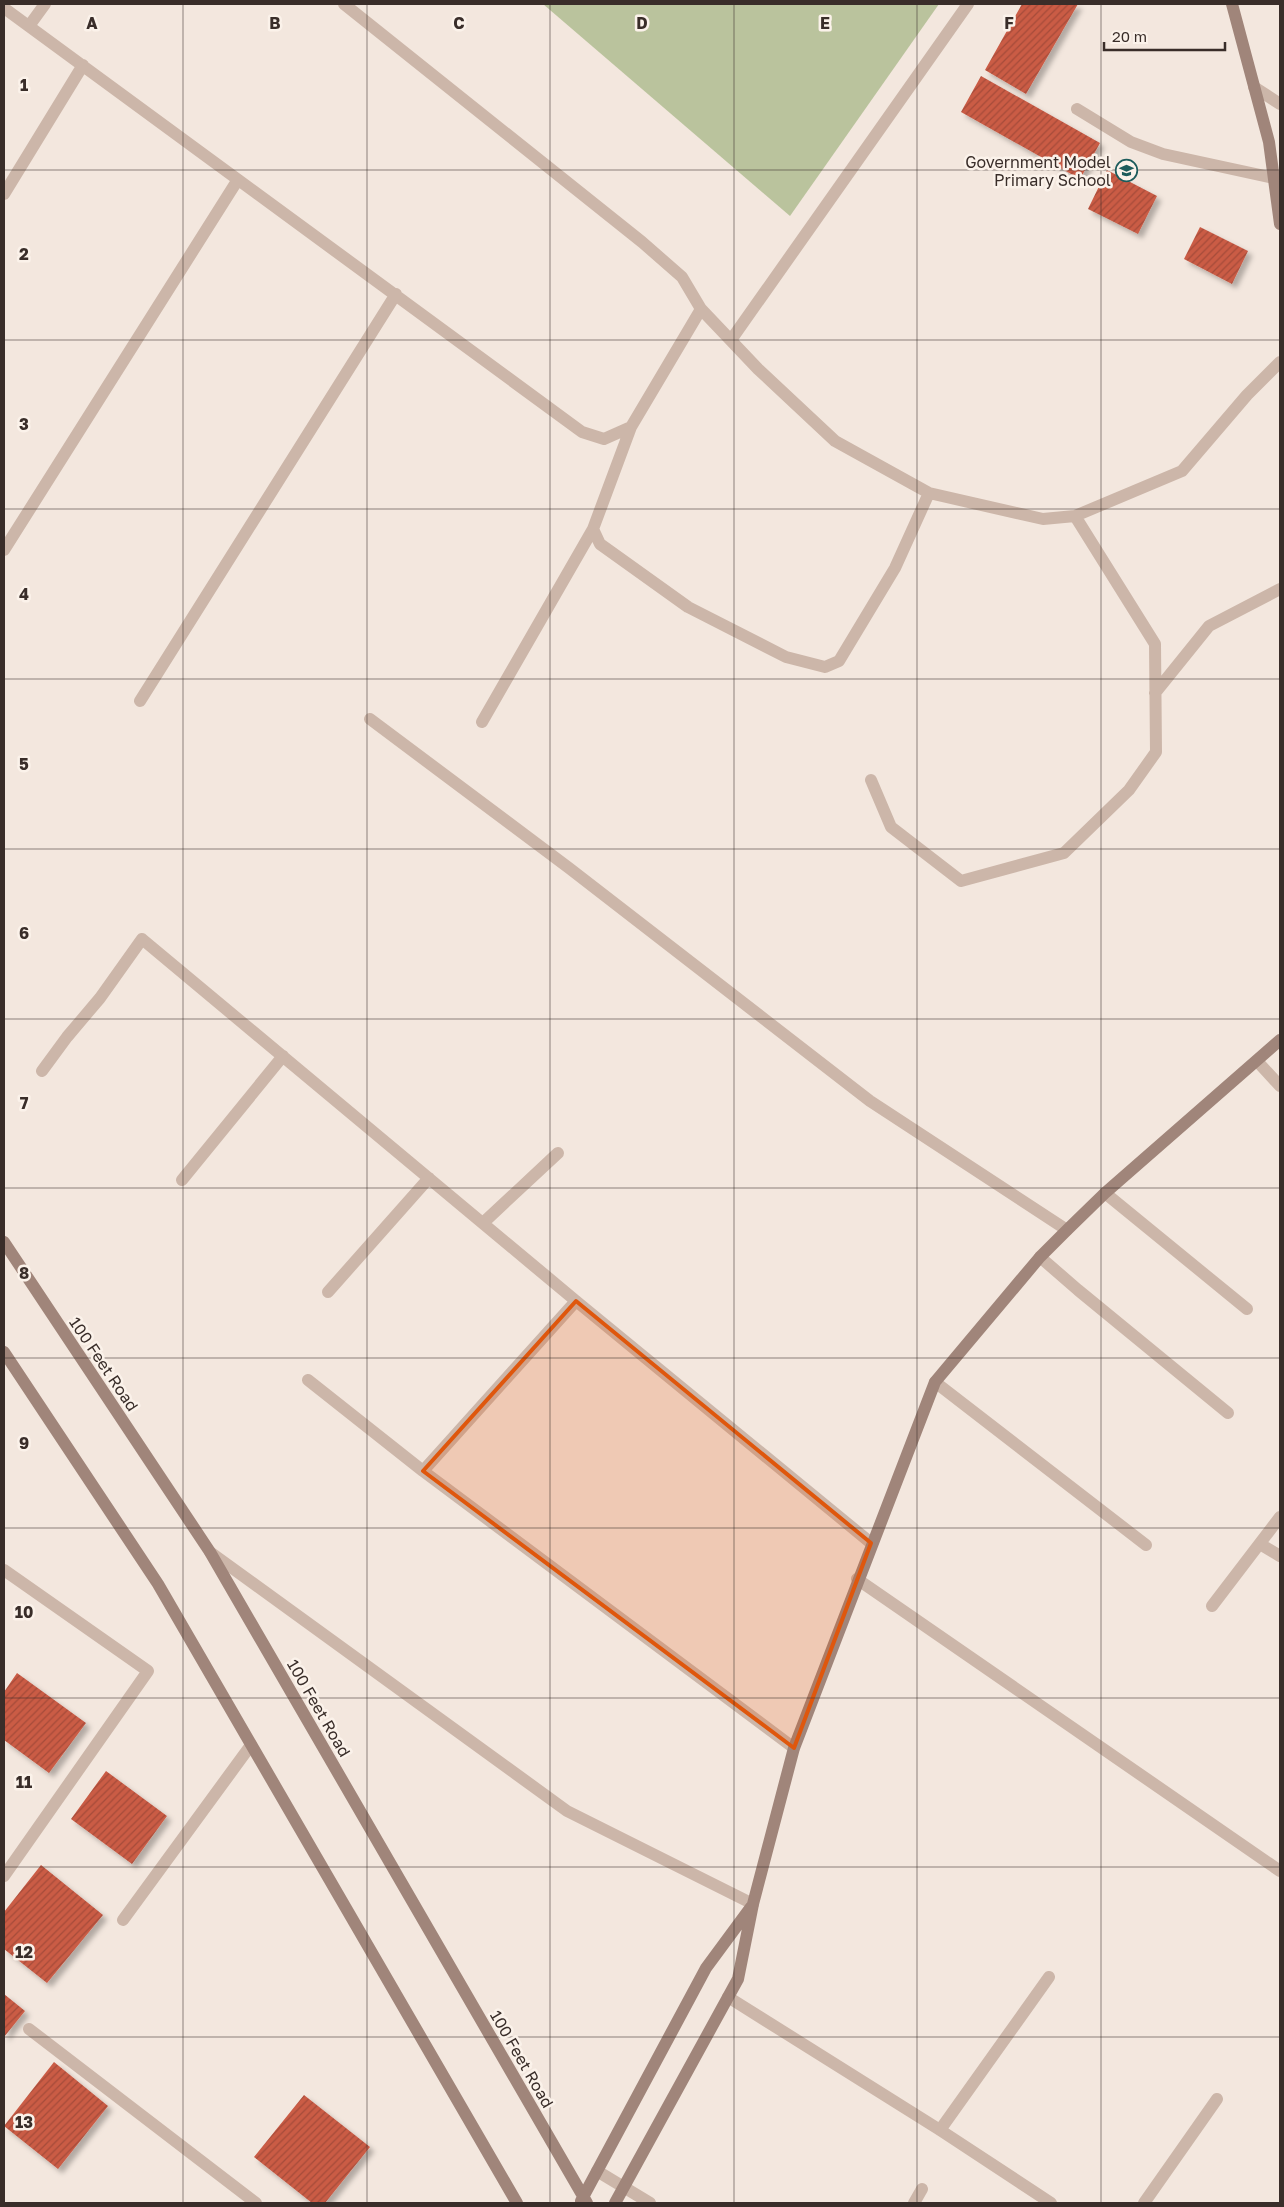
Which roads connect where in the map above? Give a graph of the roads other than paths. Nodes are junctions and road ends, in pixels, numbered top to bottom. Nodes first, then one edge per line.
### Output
1 (45, 4) edge
2 (344, 4) edge
3 (968, 4) edge
4 (1232, 4) edge
5 (4, 8) edge
6 (28, 26) junction
7 (83, 65) junction
8 (1254, 87) junction
9 (1280, 104) edge
10 (1077, 109) dead end
11 (1274, 178) junction
12 (237, 181) junction
13 (4, 194) edge
14 (1280, 224) edge
15 (396, 294) junction
16 (700, 309) junction
17 (731, 340) junction
18 (1280, 362) edge
19 (631, 427) junction
20 (929, 493) junction
21 (1075, 516) junction
22 (592, 529) junction
23 (4, 550) edge
24 (1280, 589) edge
25 (1155, 692) junction
26 (140, 701) dead end
27 (370, 719) dead end
28 (482, 722) dead end
29 (871, 780) dead end
30 (1280, 1040) edge
31 (283, 1056) junction
32 (1257, 1061) junction
33 (42, 1071) dead end
34 (1280, 1086) edge
35 (558, 1153) dead end
36 (429, 1178) junction
37 (182, 1180) dead end
38 (1105, 1193) junction
39 (483, 1223) junction
40 (1067, 1230) junction
41 (4, 1242) edge
42 (1040, 1256) junction
43 (328, 1292) dead end
44 (576, 1301) junction
45 (1247, 1309) dead end
46 (4, 1352) edge
47 (308, 1380) dead end
48 (935, 1382) junction
49 (1228, 1413) dead end
50 (423, 1471) junction
51 (1280, 1517) edge
52 (871, 1544) junction
53 (1146, 1544) dead end
54 (1260, 1544) junction
55 (210, 1552) junction
56 (1280, 1556) edge
57 (4, 1570) edge
58 (858, 1579) junction
59 (1212, 1606) dead end
60 (251, 1745) junction
61 (794, 1748) junction
62 (1280, 1871) edge
63 (4, 1876) edge
64 (753, 1904) junction
65 (124, 1920) dead end
66 (1049, 1977) dead end
67 (728, 1997) junction
68 (29, 2029) dead end
69 (1217, 2099) dead end
70 (940, 2130) junction
71 (597, 2171) junction
72 (626, 2187) junction
73 (922, 2189) dead end
74 (583, 2201) edge
75 (256, 2203) edge
76 (517, 2203) edge
77 (616, 2203) edge
78 (650, 2203) edge
79 (914, 2203) edge
80 (1051, 2203) edge
81 (1144, 2203) edge

1 - 6 street
2 - 16 street
3 - 17 street
4 - 8 main road
5 - 6 street
6 - 7 street
7 - 12 street
7 - 13 street
8 - 9 street
8 - 11 main road
10 - 11 street
11 - 14 main road
12 - 15 street
12 - 23 street
15 - 19 street
15 - 26 street
16 - 17 street
16 - 19 street
17 - 20 street
18 - 21 street
19 - 22 street
20 - 21 street
20 - 22 street
21 - 25 street
22 - 28 street
24 - 25 street
25 - 29 street
27 - 40 street
30 - 32 main road
31 - 33 street
31 - 36 street
31 - 37 street
32 - 34 street
32 - 38 main road
35 - 39 street
36 - 39 street
36 - 43 street
38 - 40 main road
38 - 45 street
39 - 44 street
40 - 42 main road
41 - 55 main road, 100 Feet Road
42 - 48 main road
42 - 49 street
44 - 50 street
44 - 52 street
46 - 60 main road
47 - 50 street
48 - 52 main road
48 - 53 street
50 - 61 street
51 - 54 street
52 - 58 main road
54 - 56 street
54 - 59 street
55 - 64 street
55 - 74 main road, 100 Feet Road
57 - 63 street
58 - 61 main road
58 - 62 street
60 - 65 street
60 - 76 main road
61 - 64 main road
64 - 67 main road
64 - 71 main road
66 - 70 street
67 - 70 street
67 - 72 main road
68 - 75 street
69 - 81 street
70 - 80 street
71 - 72 street
71 - 74 main road
72 - 77 main road
72 - 78 street
73 - 79 street

